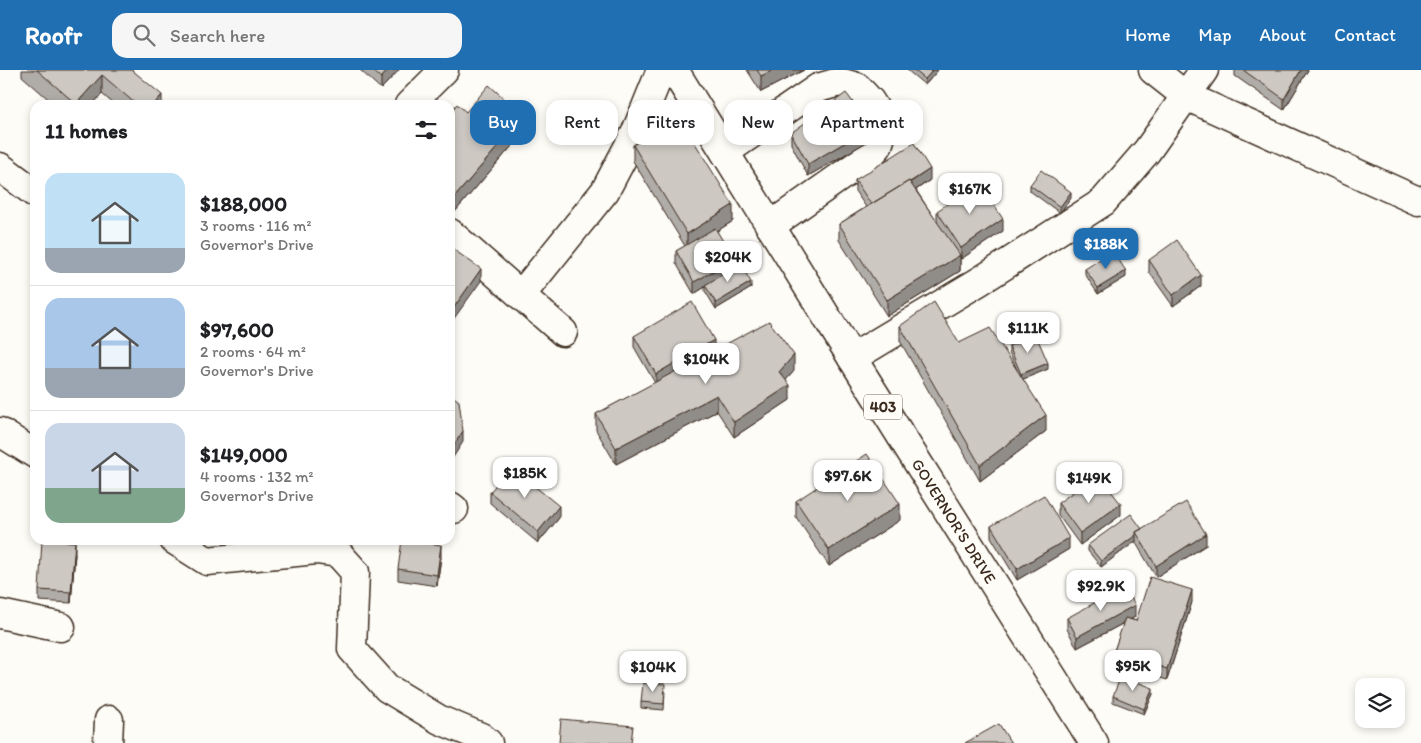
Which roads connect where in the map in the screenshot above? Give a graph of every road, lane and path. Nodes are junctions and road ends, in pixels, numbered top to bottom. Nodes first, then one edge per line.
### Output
1 (444, 70) edge
2 (661, 70) edge
3 (674, 70) edge
4 (1153, 70) edge
5 (1204, 70) edge
6 (1186, 96) junction
7 (414, 100) edge
8 (725, 152) junction
9 (0, 167) edge
10 (30, 189) edge
11 (1421, 200) edge
12 (770, 226) junction
13 (455, 238) edge
14 (521, 295) junction
15 (563, 332) dead end
16 (852, 358) junction
17 (0, 432) edge
18 (30, 451) edge
19 (182, 545) edge
20 (0, 614) edge
21 (61, 627) dead end
22 (488, 743) edge
23 (1094, 743) edge

1 - 7 street
2 - 14 street
3 - 8 street, GOVERNOR'S DRIVE / 403
4 - 6 street
5 - 6 street
6 - 11 street
6 - 16 street
8 - 12 street, GOVERNOR'S DRIVE / 403
8 - 12 street
9 - 10 street
12 - 16 street, GOVERNOR'S DRIVE / 403
13 - 14 street
14 - 15 street
16 - 23 street, GOVERNOR'S DRIVE / 403
17 - 18 street
19 - 22 street
20 - 21 street

